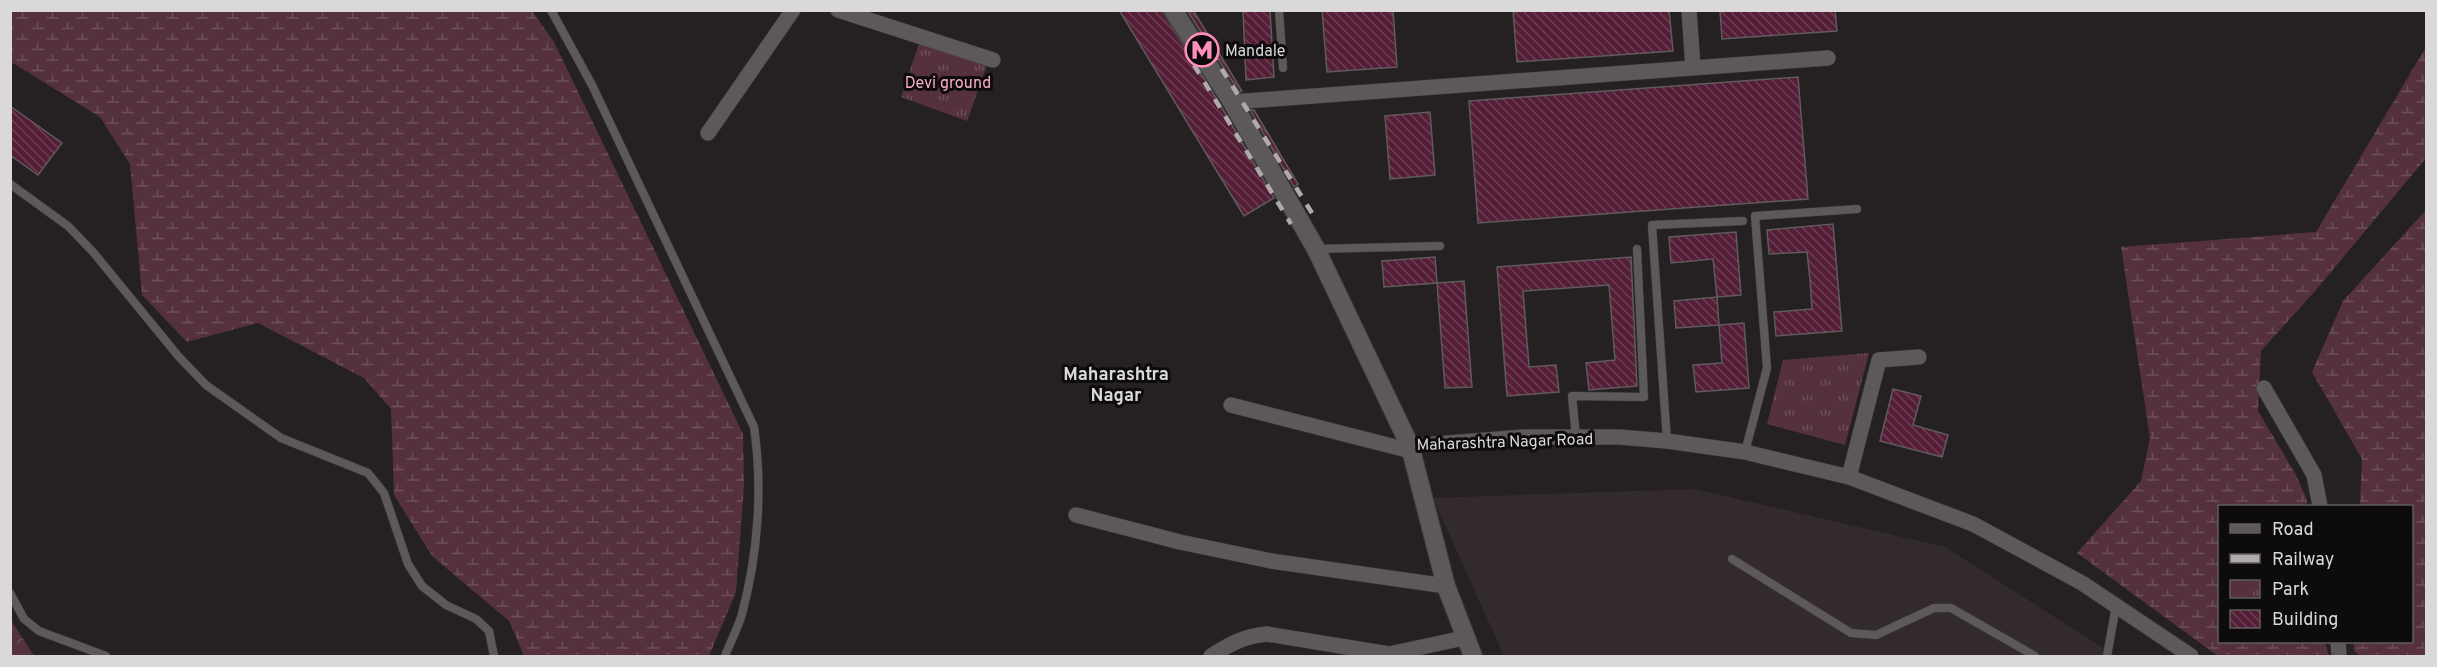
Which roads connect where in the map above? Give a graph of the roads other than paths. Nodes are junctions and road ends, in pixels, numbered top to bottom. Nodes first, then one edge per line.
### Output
1 (551, 10) edge
2 (793, 10) edge
3 (838, 10) edge
4 (1173, 10) edge
5 (1279, 10) edge
6 (1689, 10) edge
7 (1828, 58) dead end
8 (993, 60) dead end
9 (1283, 68) dead end
10 (1693, 68) junction
11 (1232, 102) junction
12 (708, 133) dead end
13 (10, 184) edge
14 (1857, 209) dead end
15 (1743, 221) dead end
16 (1440, 246) dead end
17 (1316, 249) junction
18 (1637, 249) dead end
19 (1919, 357) dead end
20 (2264, 388) dead end
21 (1231, 405) dead end
22 (1576, 437) junction
23 (1667, 441) junction
24 (1410, 449) junction
25 (1745, 452) junction
26 (1849, 477) junction
27 (2320, 505) edge
28 (1076, 515) dead end
29 (1732, 559) dead end
30 (1446, 586) junction
31 (10, 593) edge
32 (2116, 606) junction
33 (1464, 638) junction
34 (1389, 655) edge
35 (106, 657) edge
36 (494, 657) edge
37 (725, 657) edge
38 (1211, 657) edge
39 (1473, 657) edge
40 (2035, 657) edge
41 (2107, 657) edge
42 (2191, 657) edge

1 - 37 lane
2 - 12 street
3 - 8 street
4 - 11 street, Maharashtra Nagar Road
5 - 9 lane
6 - 10 street
7 - 10 street
10 - 11 street
11 - 17 street, Maharashtra Nagar Road
13 - 36 lane
14 - 25 lane
15 - 23 lane
16 - 17 lane
17 - 24 street, Maharashtra Nagar Road
18 - 22 lane
19 - 26 street
20 - 27 street
21 - 24 street
22 - 23 street, Maharashtra Nagar Road
22 - 24 street, Maharashtra Nagar Road
23 - 25 street, Maharashtra Nagar Road
24 - 30 street
25 - 26 street, Maharashtra Nagar Road
26 - 32 street, Maharashtra Nagar Road
28 - 30 street
29 - 40 lane
30 - 33 street
31 - 35 lane
32 - 41 lane
32 - 42 street, Maharashtra Nagar Road
33 - 34 street
33 - 39 street
34 - 38 street

